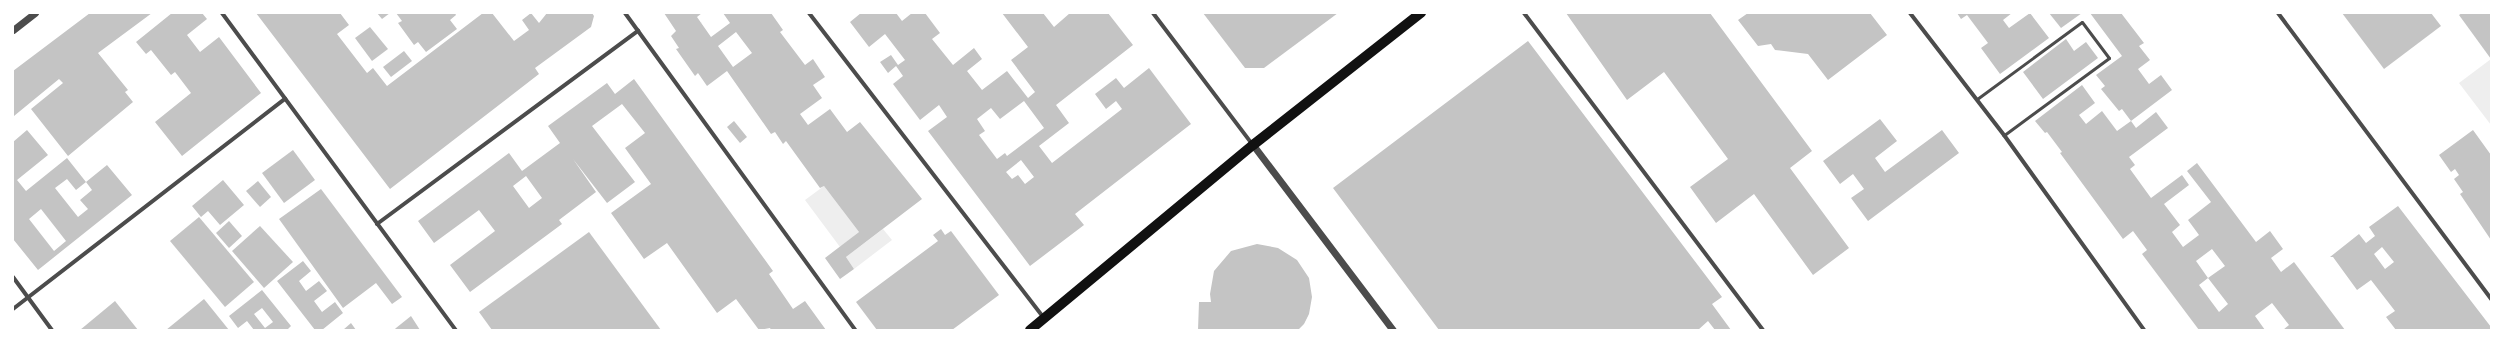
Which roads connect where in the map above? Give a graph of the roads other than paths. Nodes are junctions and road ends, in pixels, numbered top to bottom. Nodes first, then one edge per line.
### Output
1 (34, 13) edge
2 (222, 13) edge
3 (625, 13) edge
4 (809, 13) edge
5 (1153, 13) edge
6 (1421, 13) edge
7 (1524, 13) edge
8 (1910, 13) edge
9 (2278, 13) edge
10 (13, 30) edge
11 (638, 31) junction
12 (285, 99) junction
13 (1977, 99) junction
14 (2004, 134) junction
15 (1253, 145) junction
16 (378, 224) junction
17 (13, 278) edge
18 (28, 298) junction
19 (2491, 299) edge
20 (13, 309) edge
21 (1044, 318) junction
22 (52, 330) edge
23 (456, 330) edge
24 (855, 330) edge
25 (1030, 330) edge
26 (1393, 330) edge
27 (1763, 330) edge
28 (2144, 330) edge

1 - 10 street
2 - 12 street
3 - 11 street
4 - 21 street
5 - 15 street
6 - 15 main road
7 - 27 street
8 - 13 street
9 - 19 street
11 - 16 street
11 - 24 street
12 - 16 street
12 - 18 street
13 - 14 street
13 - 14 lane
14 - 28 street
15 - 21 main road
15 - 26 street
16 - 23 street
17 - 18 street
18 - 20 street
18 - 22 street
21 - 25 main road

